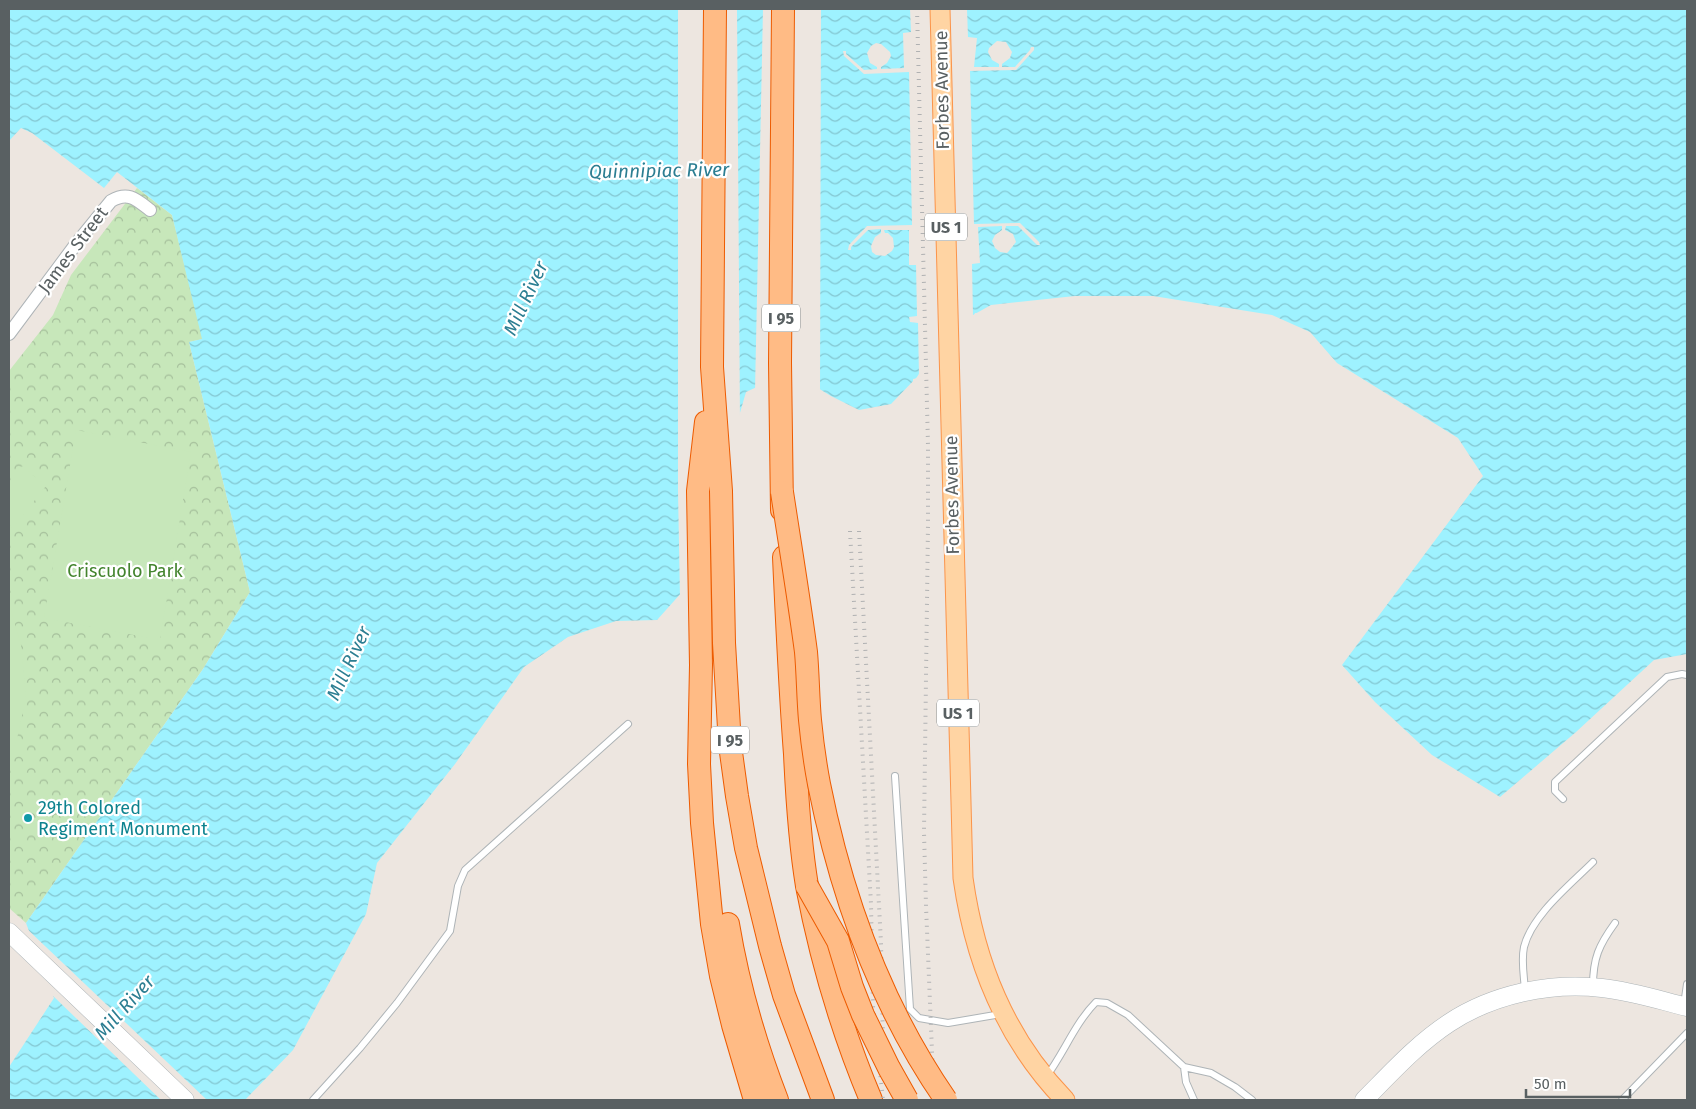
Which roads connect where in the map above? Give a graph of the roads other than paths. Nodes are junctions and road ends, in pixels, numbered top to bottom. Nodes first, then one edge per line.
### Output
1 (715, 9) edge
2 (783, 9) edge
3 (940, 9) edge
4 (150, 210) dead end
5 (9, 334) edge
6 (712, 367) junction
7 (782, 492) junction
8 (701, 665) junction
9 (1687, 675) edge
10 (628, 724) dead end
11 (895, 776) dead end
12 (1563, 799) dead end
13 (1592, 862) dead end
14 (807, 886) junction
15 (1615, 923) dead end
16 (11, 935) edge
17 (1687, 984) edge
18 (1593, 987) junction
19 (1525, 991) junction
20 (1686, 1007) edge
21 (1002, 1013) junction
22 (1687, 1033) edge
23 (1184, 1067) junction
24 (1045, 1078) junction
25 (186, 1100) edge
26 (312, 1100) edge
27 (754, 1100) edge
28 (777, 1100) edge
29 (823, 1100) edge
30 (871, 1100) edge
31 (907, 1100) edge
32 (946, 1100) edge
33 (1065, 1100) edge
34 (1194, 1100) edge
35 (1252, 1100) edge
36 (1364, 1100) edge
37 (1622, 1100) edge

1 - 6 highway, I 95
2 - 7 highway, I 95
3 - 21 main road, Forbes Avenue / US 1
4 - 5 street, James Street
6 - 8 highway
6 - 29 highway, I 95
7 - 14 highway, I 95, bridge
7 - 32 highway, bridge
8 - 27 highway
8 - 28 highway
9 - 12 lane
10 - 26 lane
11 - 21 lane
13 - 19 lane
14 - 30 highway, I 95, bridge
14 - 31 highway, bridge
15 - 18 lane
16 - 25 main road
17 - 20 lane
18 - 19 main road
18 - 20 main road
19 - 36 main road
21 - 24 main road, US 1
22 - 37 lane
23 - 24 lane
23 - 34 lane
23 - 35 lane
24 - 33 main road, US 1

